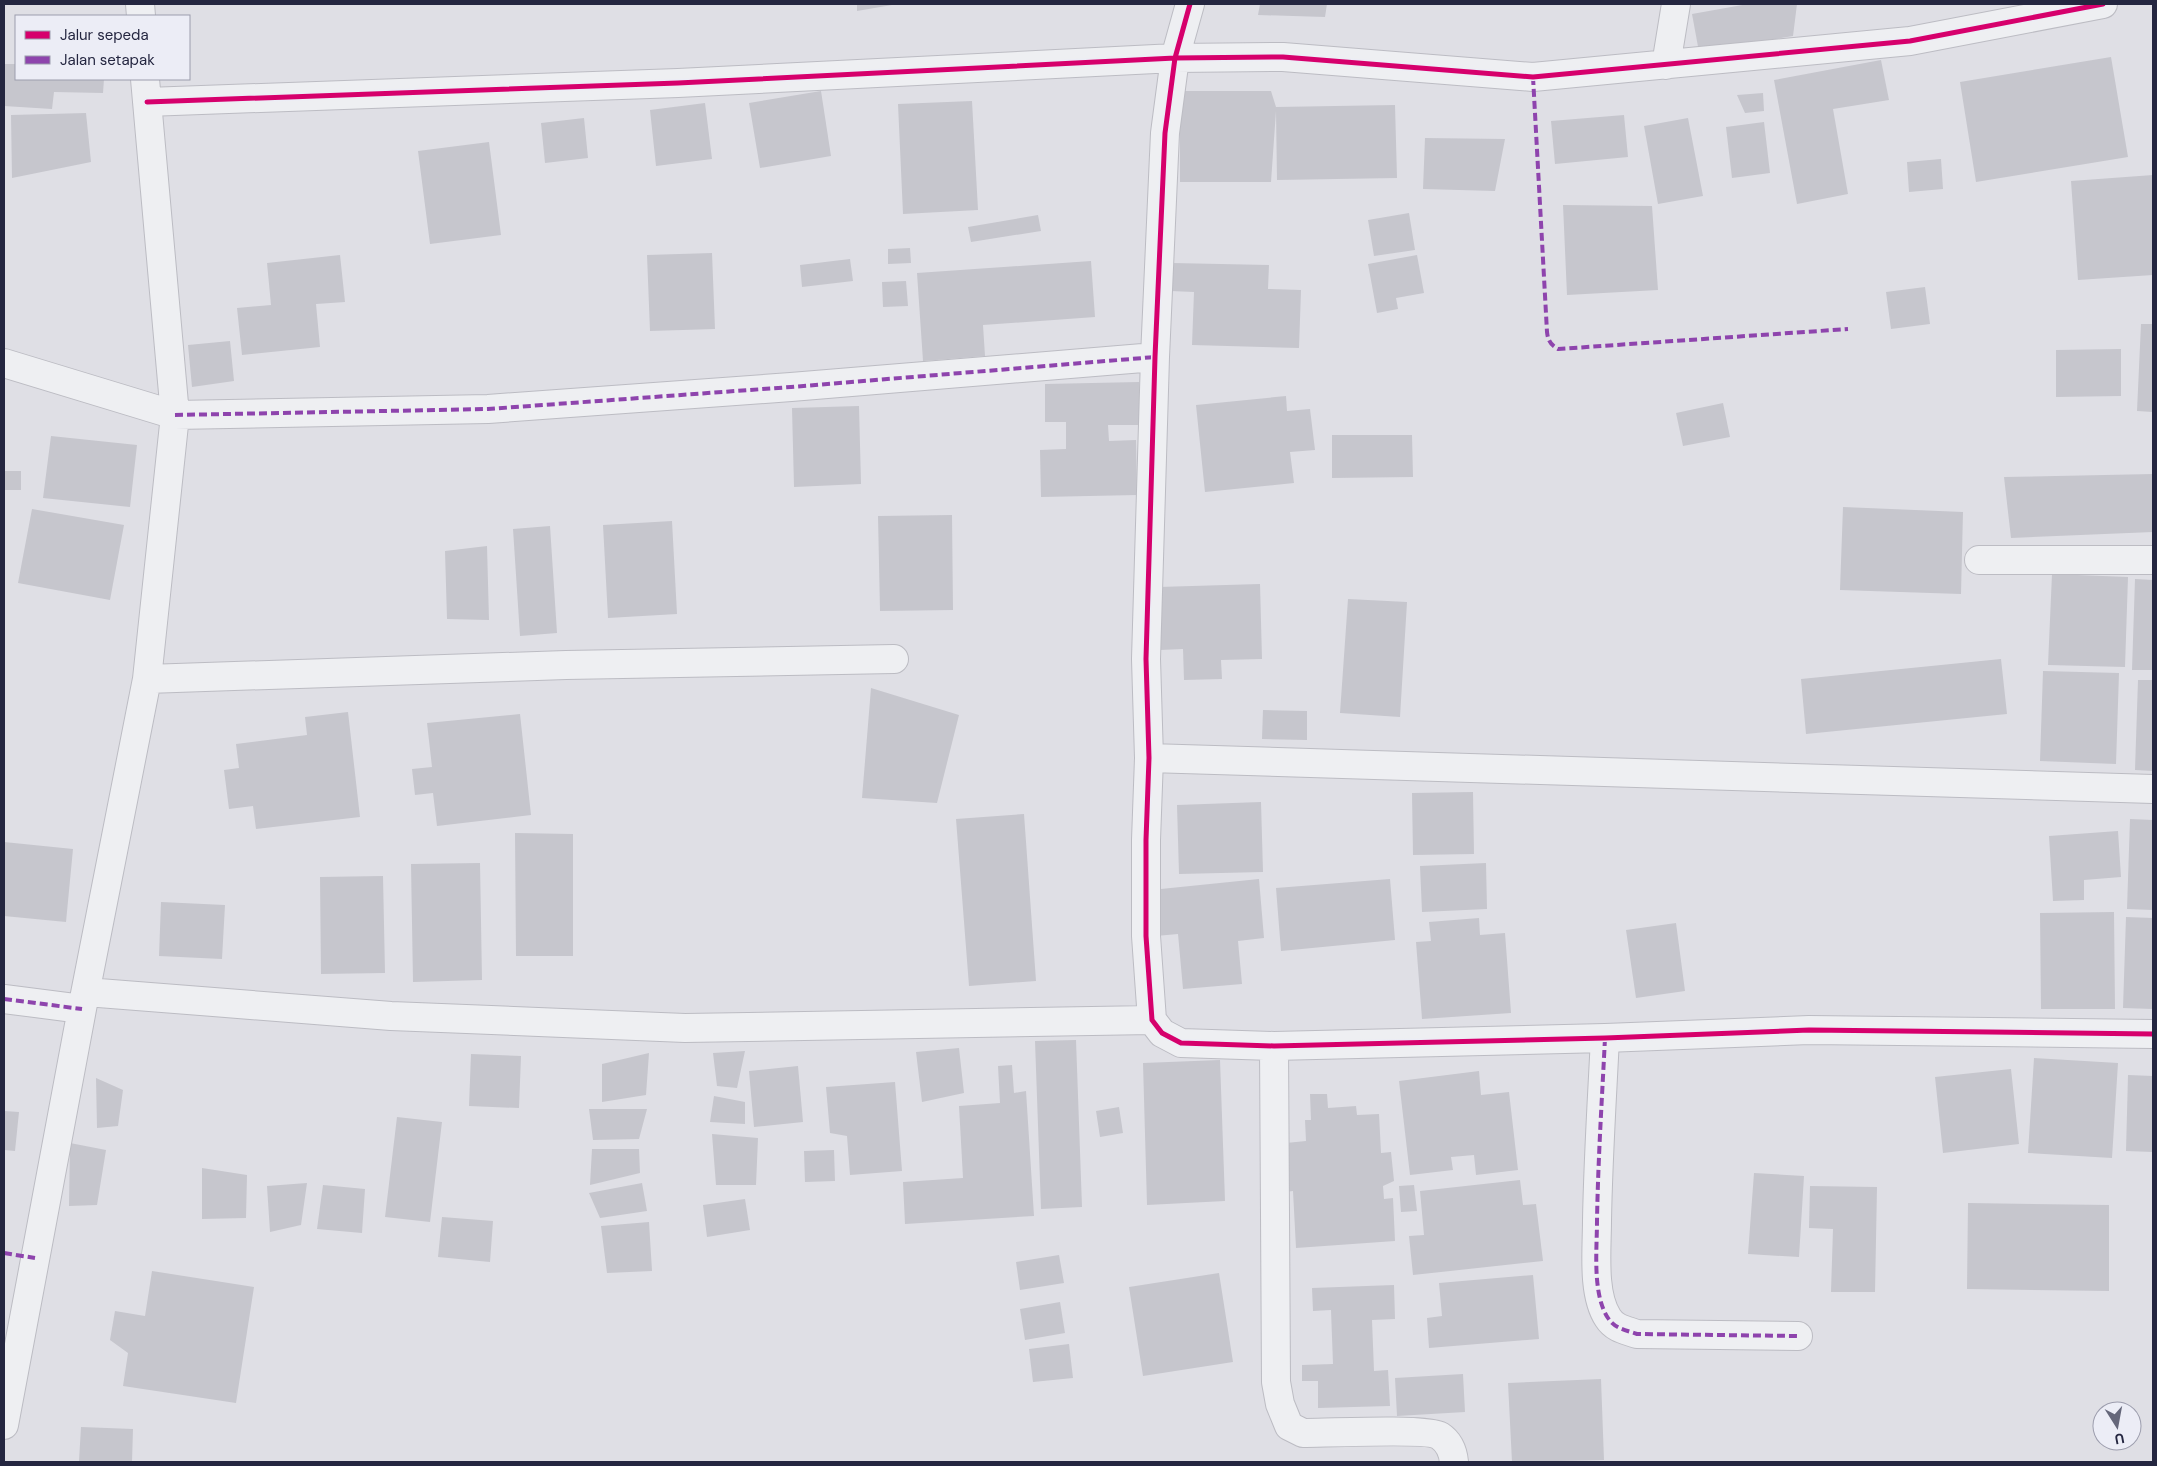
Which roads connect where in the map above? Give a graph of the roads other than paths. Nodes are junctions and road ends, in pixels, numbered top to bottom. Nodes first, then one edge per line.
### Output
1 (1190, 4) edge
2 (1676, 4) edge
3 (2103, 4) edge
4 (1175, 58) junction
5 (1666, 65) junction
6 (146, 90) edge
7 (1155, 357) junction
8 (4, 363) edge
9 (175, 415) junction
10 (1979, 560) dead end
11 (2153, 560) edge
12 (894, 659) dead end
13 (147, 680) junction
14 (1149, 758) junction
15 (2153, 789) edge
16 (4, 999) edge
17 (84, 1001) junction
18 (1152, 1020) junction
19 (2153, 1034) edge
20 (1605, 1038) junction
21 (1274, 1046) junction
22 (1798, 1336) dead end
23 (4, 1425) edge
24 (1454, 1462) edge

1 - 4 street
2 - 5 street
3 - 5 street
4 - 5 street
4 - 6 street
4 - 7 street
6 - 9 street
7 - 9 street
7 - 14 street
8 - 9 street
9 - 13 street
10 - 11 street
12 - 13 street
13 - 17 street
14 - 15 street
14 - 18 street
16 - 17 street
17 - 18 street
17 - 23 street
18 - 21 street
19 - 20 street
20 - 21 street
20 - 22 street
21 - 24 street

